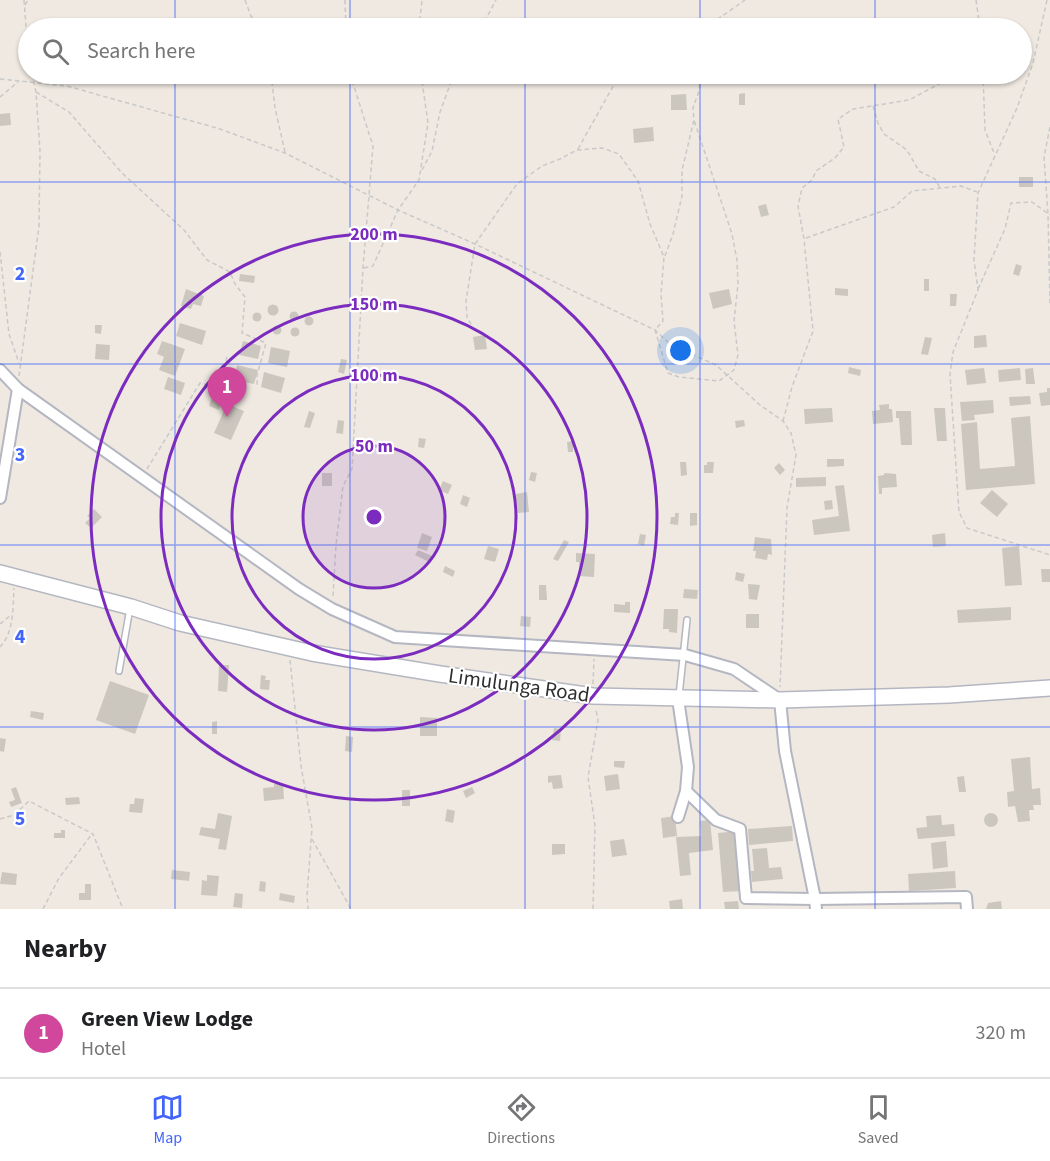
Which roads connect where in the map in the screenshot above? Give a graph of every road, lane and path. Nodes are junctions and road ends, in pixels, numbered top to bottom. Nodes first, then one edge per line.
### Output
1 (24, 0) edge
2 (28, 0) edge
3 (245, 0) edge
4 (345, 0) edge
5 (422, 0) edge
6 (496, 0) edge
7 (745, 0) edge
8 (976, 0) edge
9 (1047, 0) edge
10 (24, 6) junction
11 (25, 18) edge
12 (252, 18) edge
13 (346, 18) edge
14 (420, 18) edge
15 (486, 18) edge
16 (719, 18) edge
17 (979, 18) edge
18 (1032, 66) edge
19 (0, 79) edge
20 (18, 82) joint
21 (33, 84) edge
22 (44, 84) edge
23 (272, 84) edge
24 (353, 84) edge
25 (422, 84) edge
26 (450, 84) edge
27 (614, 84) edge
28 (699, 84) edge
29 (939, 84) edge
30 (983, 84) edge
31 (1026, 84) edge
32 (36, 92) junction
33 (0, 98) edge
34 (873, 105) junction
35 (694, 120) junction
36 (1050, 127) edge
37 (577, 150) junction
38 (285, 153) junction
39 (994, 154) junction
40 (420, 173) junction
41 (940, 188) junction
42 (978, 193) junction
43 (368, 195) junction
44 (398, 210) junction
45 (1049, 215) edge
46 (804, 239) junction
47 (475, 244) junction
48 (0, 252) edge
49 (664, 257) junction
50 (363, 268) junction
51 (978, 290) junction
52 (1050, 304) edge
53 (655, 330) junction
54 (475, 331) dead end
55 (227, 356) dead end
56 (20, 365) junction
57 (0, 370) edge
58 (728, 375) junction
59 (257, 386) dead end
60 (18, 389) junction
61 (783, 421) junction
62 (142, 478) junction
63 (0, 498) edge
64 (1050, 555) edge
65 (7, 575) edge
66 (131, 607) junction
67 (332, 609) junction
68 (13, 614) junction
69 (687, 620) dead end
70 (0, 624) edge
71 (289, 646) junction
72 (0, 647) edge
73 (594, 649) junction
74 (685, 655) junction
75 (120, 671) dead end
76 (1050, 687) edge
77 (593, 696) junction
78 (678, 699) junction
79 (780, 700) junction
80 (686, 791) junction
81 (678, 817) dead end
82 (0, 819) edge
83 (93, 834) junction
84 (311, 837) junction
85 (816, 904) edge
86 (43, 909) edge
87 (123, 909) edge
88 (308, 909) edge
89 (351, 909) edge
90 (593, 909) edge
91 (967, 909) edge

1 - 10 path
2 - 10 path
3 - 12 path
4 - 13 path
5 - 14 path
6 - 15 path
7 - 16 path
8 - 17 path
9 - 18 path
10 - 11 path
19 - 20 path
20 - 33 path
21 - 32 path
22 - 38 path
23 - 38 path
24 - 43 path
25 - 40 path
26 - 40 path
27 - 37 path
28 - 35 path
29 - 34 path
30 - 39 path
31 - 39 path
32 - 56 path
32 - 59 path
34 - 41 path
34 - 46 path
35 - 49 path
35 - 58 path
36 - 45 path
37 - 47 path
37 - 49 path
38 - 43 path
39 - 42 path
40 - 44 path
41 - 42 path
41 - 46 path
42 - 51 path
43 - 44 path
43 - 50 path
44 - 47 path
44 - 50 path
45 - 51 path
45 - 52 path
46 - 61 path
47 - 53 path
47 - 54 path
48 - 56 path
49 - 53 path
50 - 67 path
51 - 64 path
53 - 58 path
53 - 58 path
55 - 62 path
56 - 60 path
57 - 60 street
58 - 61 path
60 - 62 street
60 - 63 street
61 - 79 path
62 - 67 street
65 - 66 main road, Limulunga Road
65 - 68 path
66 - 71 main road, Limulunga Road
66 - 75 lane
67 - 73 street
68 - 70 path
68 - 72 path
69 - 74 lane
71 - 77 main road, Limulunga Road
71 - 84 path
73 - 74 street
73 - 77 path
74 - 78 lane
74 - 79 street
76 - 79 main road, Limulunga Road
77 - 78 main road, Limulunga Road
77 - 90 path
78 - 79 main road, Limulunga Road
78 - 80 street
79 - 85 street
80 - 81 street
80 - 85 street
82 - 83 path
83 - 86 path
83 - 87 path
84 - 88 path
84 - 89 path
85 - 91 street

